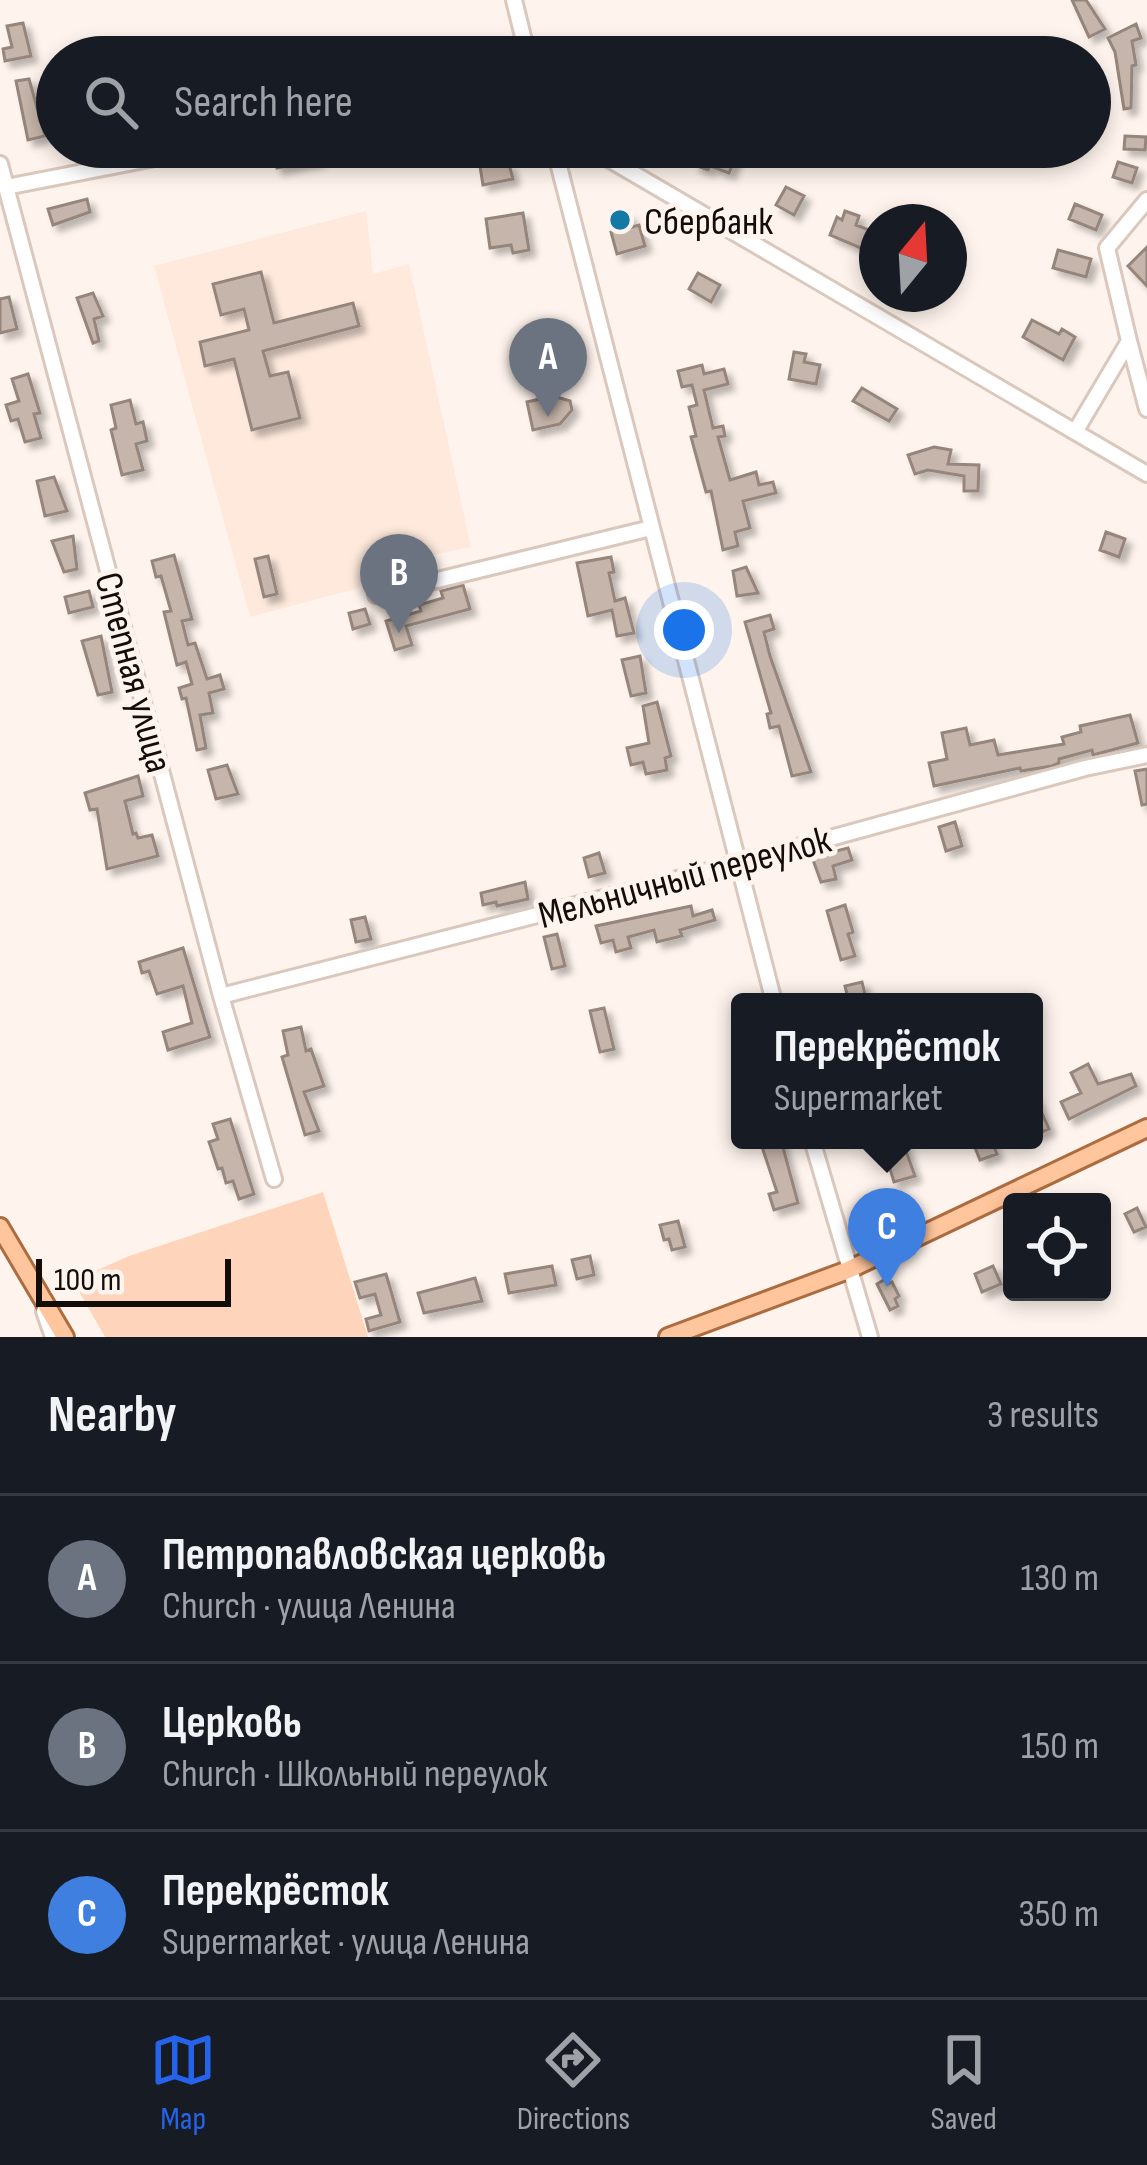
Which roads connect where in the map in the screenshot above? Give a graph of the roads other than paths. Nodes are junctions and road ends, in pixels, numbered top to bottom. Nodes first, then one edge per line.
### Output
1 (514, 0) edge
2 (523, 36) edge
3 (0, 164) edge
4 (103, 168) edge
5 (559, 168) edge
6 (624, 168) edge
7 (6, 187) junction
8 (1147, 200) edge
9 (1130, 341) junction
10 (1147, 409) edge
11 (1075, 432) junction
12 (1147, 474) edge
13 (651, 528) junction
14 (376, 595) dead end
15 (1147, 755) edge
16 (736, 864) junction
17 (772, 993) edge
18 (220, 996) junction
19 (1147, 1128) edge
20 (814, 1149) edge
21 (274, 1179) dead end
22 (0, 1227) edge
23 (848, 1270) junction
24 (37, 1289) junction
25 (53, 1337) edge
26 (65, 1337) edge
27 (668, 1337) edge
28 (870, 1337) edge

1 - 2 street
3 - 7 street, Степная улица
4 - 7 street
5 - 13 street
6 - 11 street
7 - 18 street, Степная улица
8 - 9 street
9 - 10 street
9 - 11 street
11 - 12 street
13 - 14 street
13 - 16 street
15 - 16 street, Мельничный переулок
16 - 17 street
16 - 18 street, Мельничный переулок
18 - 21 street, Степная улица
19 - 23 main road
20 - 23 street
22 - 24 main road
23 - 27 main road
23 - 28 street
24 - 25 street
24 - 26 main road

